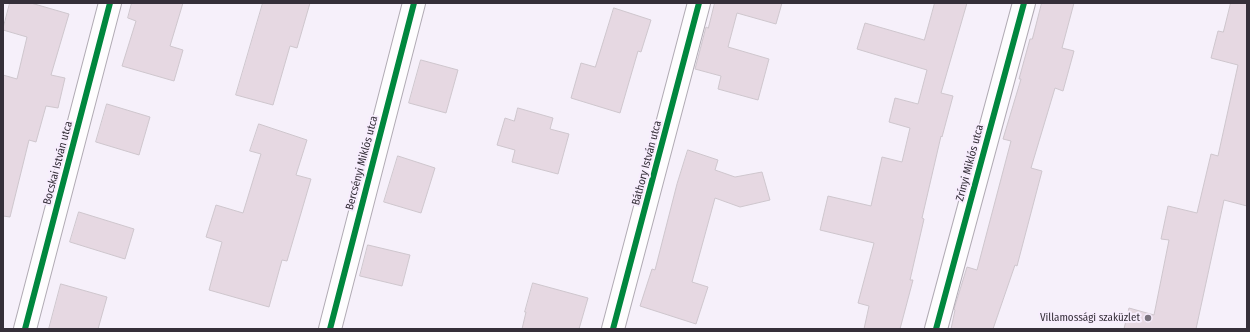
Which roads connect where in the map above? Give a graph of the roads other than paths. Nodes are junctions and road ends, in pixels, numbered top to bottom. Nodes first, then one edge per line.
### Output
1 (110, 3) edge
2 (414, 3) edge
3 (699, 3) edge
4 (1024, 3) edge
5 (25, 329) edge
6 (330, 329) edge
7 (613, 329) edge
8 (936, 329) edge

1 - 5 street, Bocskai István utca
2 - 6 street, Bercsényi Miklós utca
3 - 7 street, Báthory István utca
4 - 8 street, Zrínyi Miklós utca

